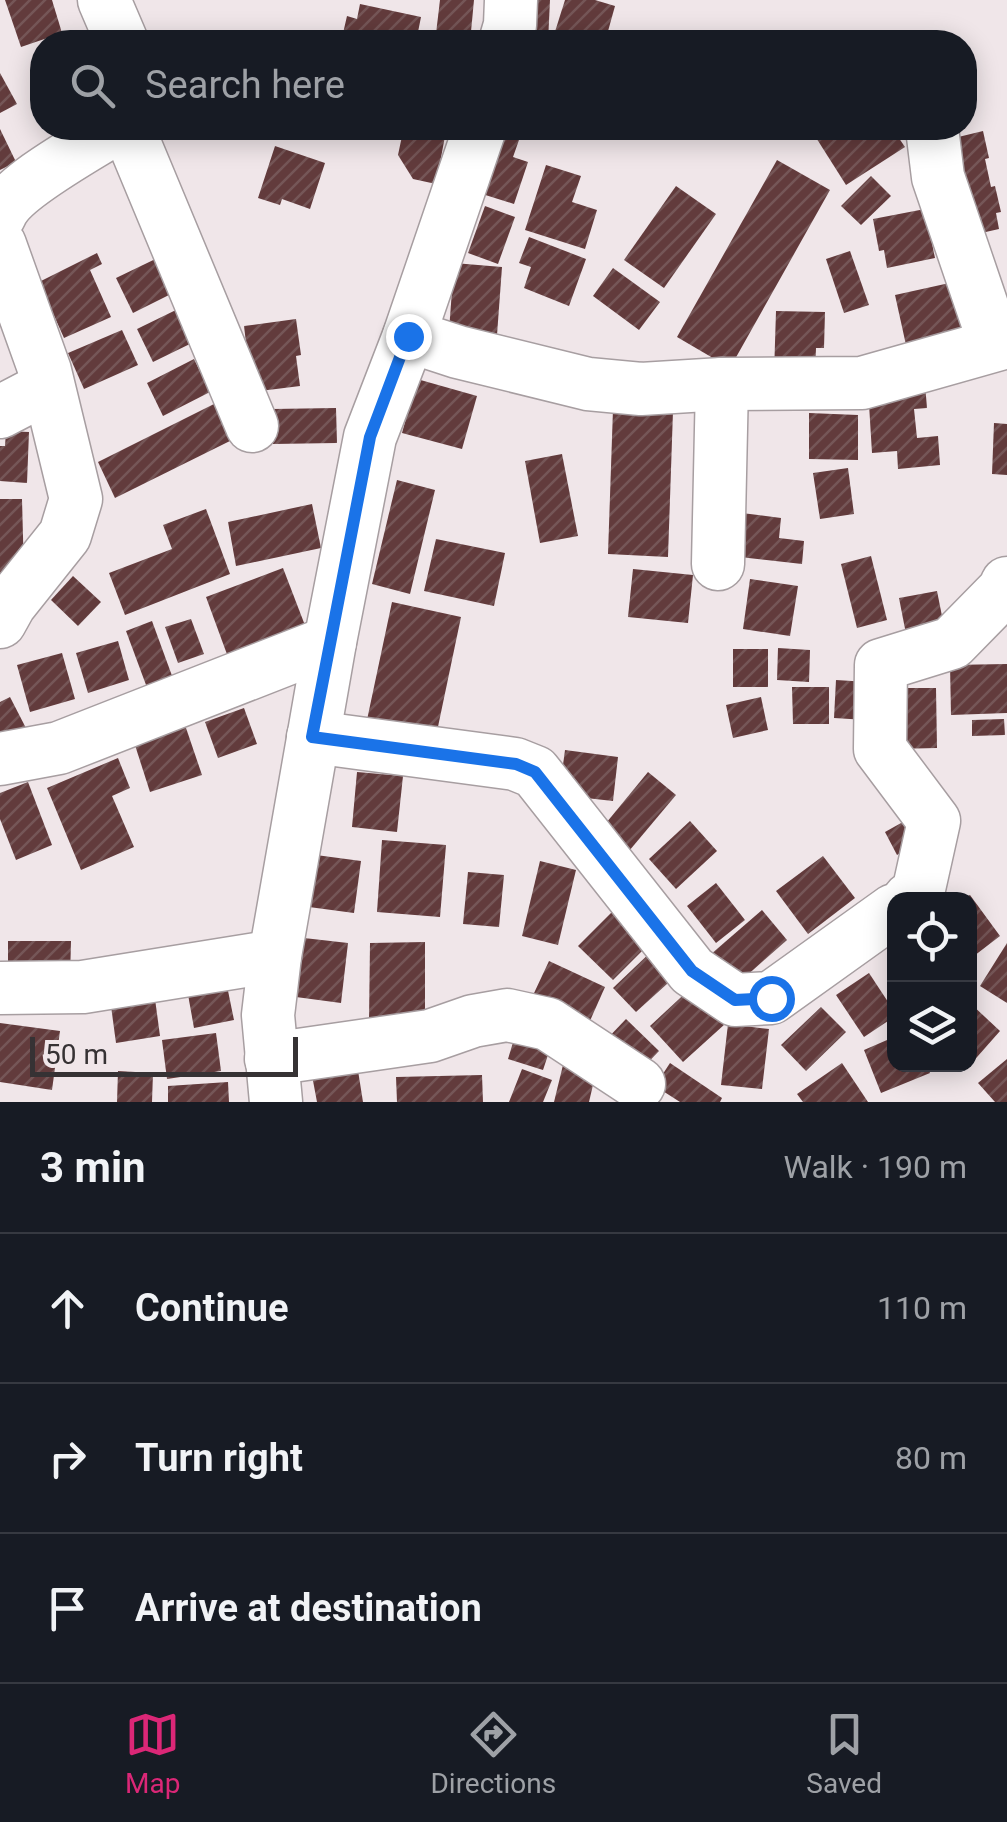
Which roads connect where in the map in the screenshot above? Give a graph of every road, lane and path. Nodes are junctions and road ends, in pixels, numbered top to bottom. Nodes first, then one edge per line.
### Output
1 (104, 0) edge
2 (512, 0) edge
3 (117, 30) edge
4 (509, 30) edge
5 (98, 140) edge
6 (133, 140) edge
7 (476, 140) edge
8 (934, 140) edge
9 (0, 215) edge
10 (0, 245) edge
11 (408, 336) junction
12 (1001, 343) edge
13 (722, 384) junction
14 (48, 387) junction
15 (0, 412) edge
16 (252, 426) dead end
17 (718, 564) dead end
18 (1007, 582) edge
19 (0, 622) edge
20 (330, 642) junction
21 (312, 737) junction
22 (0, 759) edge
23 (918, 892) edge
24 (887, 915) edge
25 (275, 956) junction
26 (0, 988) edge
27 (274, 1081) edge
28 (639, 1084) dead end

1 - 3 street
2 - 4 street
5 - 9 street
6 - 16 street
7 - 11 street
8 - 12 street
10 - 14 street
11 - 13 street
11 - 20 street
12 - 13 street
13 - 17 street
14 - 15 street
14 - 19 street
18 - 23 street
20 - 21 street
20 - 22 street
21 - 24 street
21 - 25 street
25 - 26 street
25 - 27 street
27 - 28 street

